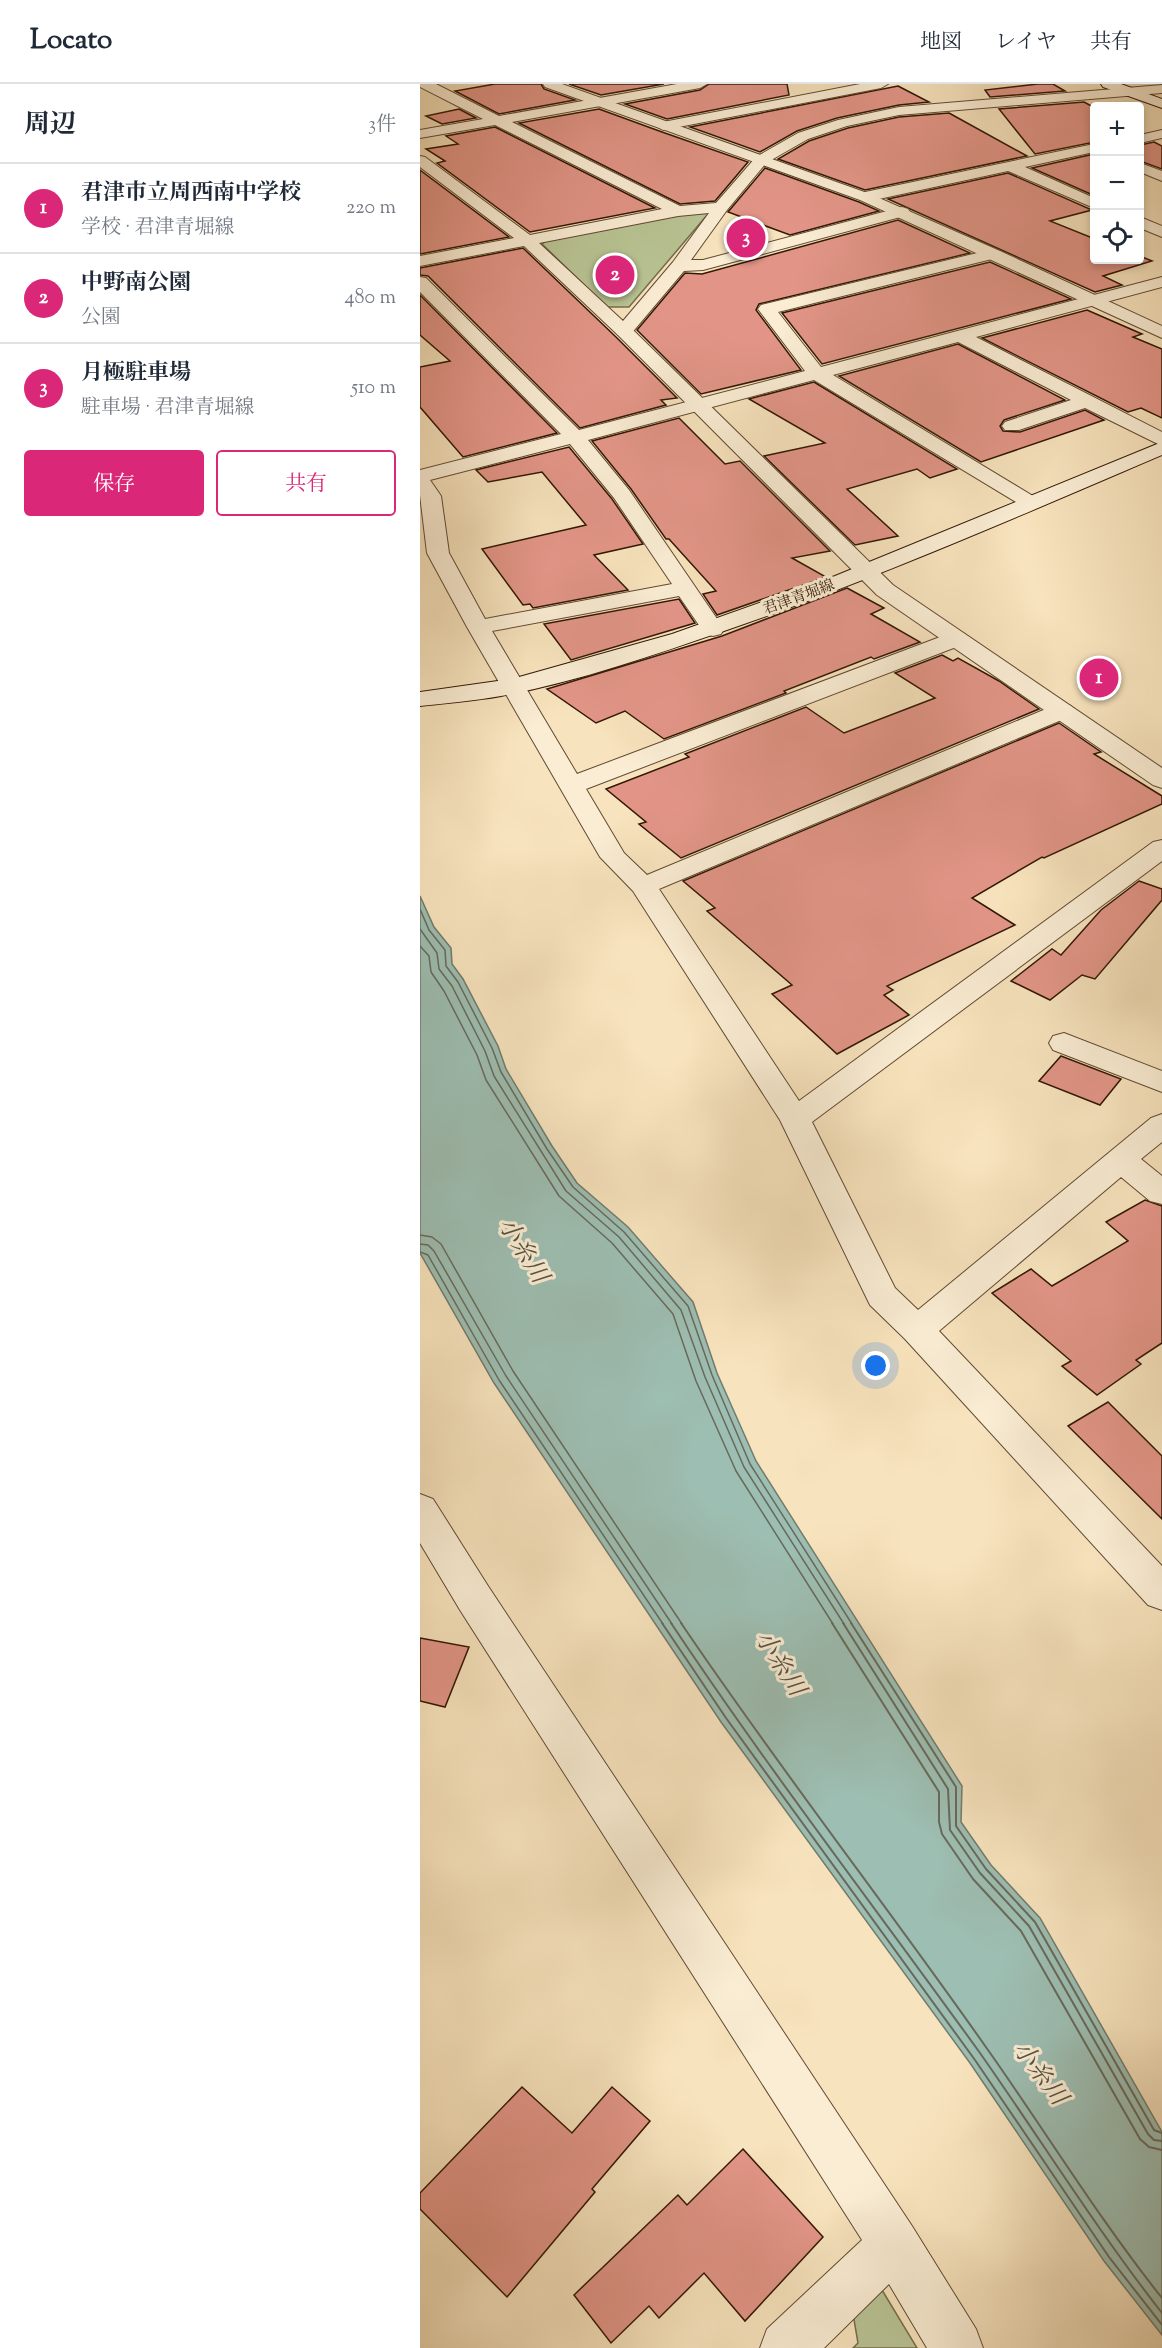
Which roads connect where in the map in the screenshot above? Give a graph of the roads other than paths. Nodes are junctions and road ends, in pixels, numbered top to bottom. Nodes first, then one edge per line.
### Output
1 (425, 84) edge
2 (550, 84) edge
3 (700, 84) edge
4 (880, 84) edge
5 (1108, 84) edge
6 (1129, 88) edge
7 (1162, 89) edge
8 (1146, 90) junction
9 (452, 96) junction
10 (1162, 96) edge
11 (430, 100) dead end
12 (595, 102) junction
13 (1009, 102) junction
14 (1162, 104) edge
15 (1039, 116) dead end
16 (498, 120) junction
17 (663, 126) junction
18 (420, 134) edge
19 (1162, 134) edge
20 (1144, 138) edge
21 (1090, 149) edge
22 (420, 160) edge
23 (761, 160) junction
24 (1010, 166) junction
25 (1144, 169) edge
26 (1162, 176) edge
27 (865, 197) junction
28 (1090, 200) edge
29 (721, 207) junction
30 (678, 211) junction
31 (902, 212) junction
32 (1144, 224) edge
33 (1162, 232) edge
34 (527, 240) junction
35 (994, 254) junction
36 (420, 261) edge
37 (679, 266) junction
38 (420, 282) edge
39 (1162, 282) edge
40 (1094, 301) junction
41 (624, 332) junction
42 (1162, 333) edge
43 (959, 335) junction
44 (817, 374) junction
45 (1087, 401) junction
46 (697, 406) junction
47 (1012, 426) dead end
48 (575, 437) junction
49 (1162, 440) edge
50 (1162, 448) edge
51 (420, 478) edge
52 (1031, 503) junction
53 (866, 573) junction
54 (686, 588) junction
55 (478, 627) junction
56 (713, 629) junction
57 (956, 639) junction
58 (513, 686) junction
59 (420, 699) edge
60 (1062, 711) junction
61 (1162, 780) edge
62 (572, 785) junction
63 (1162, 848) edge
64 (644, 886) junction
65 (1064, 1042) dead end
66 (1162, 1082) edge
67 (795, 1119) junction
68 (1162, 1125) edge
69 (1121, 1160) junction
70 (1162, 1194) edge
71 (917, 1330) junction
72 (420, 1510) edge
73 (1162, 1593) edge
74 (894, 2244) junction
75 (786, 2348) edge
76 (957, 2348) edge

1 - 9 street
2 - 12 street
3 - 12 street
4 - 17 street
5 - 6 street
6 - 8 street
6 - 13 street
6 - 14 street
7 - 8 street
8 - 10 street
9 - 11 street
9 - 16 street
12 - 16 street
12 - 17 street
13 - 15 street
13 - 23 street
16 - 18 street
16 - 30 street
17 - 23 street
19 - 20 street
21 - 24 street
22 - 34 street
23 - 27 street
23 - 29 street
24 - 27 street
24 - 28 street
25 - 26 street
27 - 31 street
29 - 30 street
29 - 37 street
30 - 34 street
31 - 35 street
31 - 37 street
32 - 33 street
34 - 36 street
34 - 41 street
35 - 40 street
35 - 44 street
37 - 41 street
38 - 48 street
39 - 40 street
40 - 42 street
40 - 43 street
41 - 46 street
43 - 44 street
43 - 45 street
44 - 46 street
44 - 52 street
45 - 47 street
45 - 49 street
46 - 48 street
46 - 53 street
48 - 51 street
48 - 54 street
50 - 52 street, 君津青堀線
51 - 55 street
52 - 53 street, 君津青堀線
53 - 56 street, 君津青堀線
53 - 57 street
54 - 55 street
54 - 56 street
55 - 58 street
56 - 58 street, 君津青堀線
57 - 60 street
57 - 62 street
58 - 59 street, 君津青堀線
58 - 62 street
60 - 61 street
60 - 64 street
62 - 64 street
63 - 67 street
64 - 67 street
65 - 66 street
67 - 71 street
68 - 69 street
69 - 70 street
69 - 71 street
71 - 73 street
72 - 74 street
74 - 75 street
74 - 76 street

